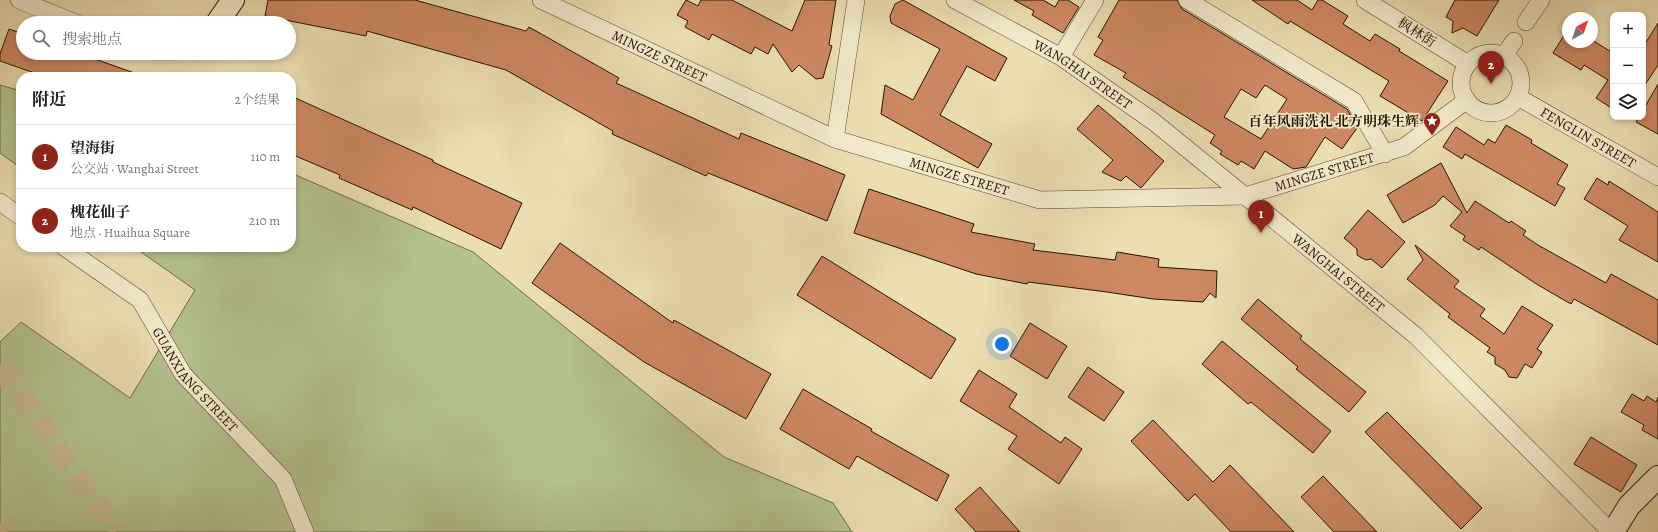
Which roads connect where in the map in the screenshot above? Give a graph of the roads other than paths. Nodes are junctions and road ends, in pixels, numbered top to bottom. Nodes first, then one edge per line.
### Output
1 (19, 0) edge
2 (233, 0) edge
3 (541, 0) edge
4 (856, 0) edge
5 (955, 0) edge
6 (1096, 0) edge
7 (1187, 0) edge
8 (1366, 0) edge
9 (1541, 0) edge
10 (59, 16) edge
11 (222, 16) edge
12 (1526, 22) dead end
13 (1514, 41) dead end
14 (1504, 56) junction
15 (1062, 57) junction
16 (1468, 64) junction
17 (1518, 97) junction
18 (1466, 100) junction
19 (835, 139) junction
20 (1385, 154) junction
21 (1658, 177) edge
22 (1245, 196) junction
23 (0, 202) edge
24 (16, 213) edge
25 (71, 252) edge
26 (1658, 477) edge
27 (305, 532) edge
28 (1612, 532) edge

1 - 10 street
2 - 11 main road
3 - 19 street, MINGZE STREET
4 - 19 street
5 - 15 street, WANGHAI STREET
6 - 15 street
7 - 20 street
8 - 16 street, 枫林街
9 - 12 street
13 - 14 street
14 - 16 street
14 - 17 street
15 - 22 street, WANGHAI STREET
16 - 18 street
17 - 18 street
17 - 21 street, FENGLIN STREET
18 - 20 street, MINGZE STREET
19 - 22 street, MINGZE STREET
20 - 22 street, MINGZE STREET
22 - 28 street, WANGHAI STREET
23 - 24 street
25 - 27 street, GUANXIANG STREET
26 - 28 main road

